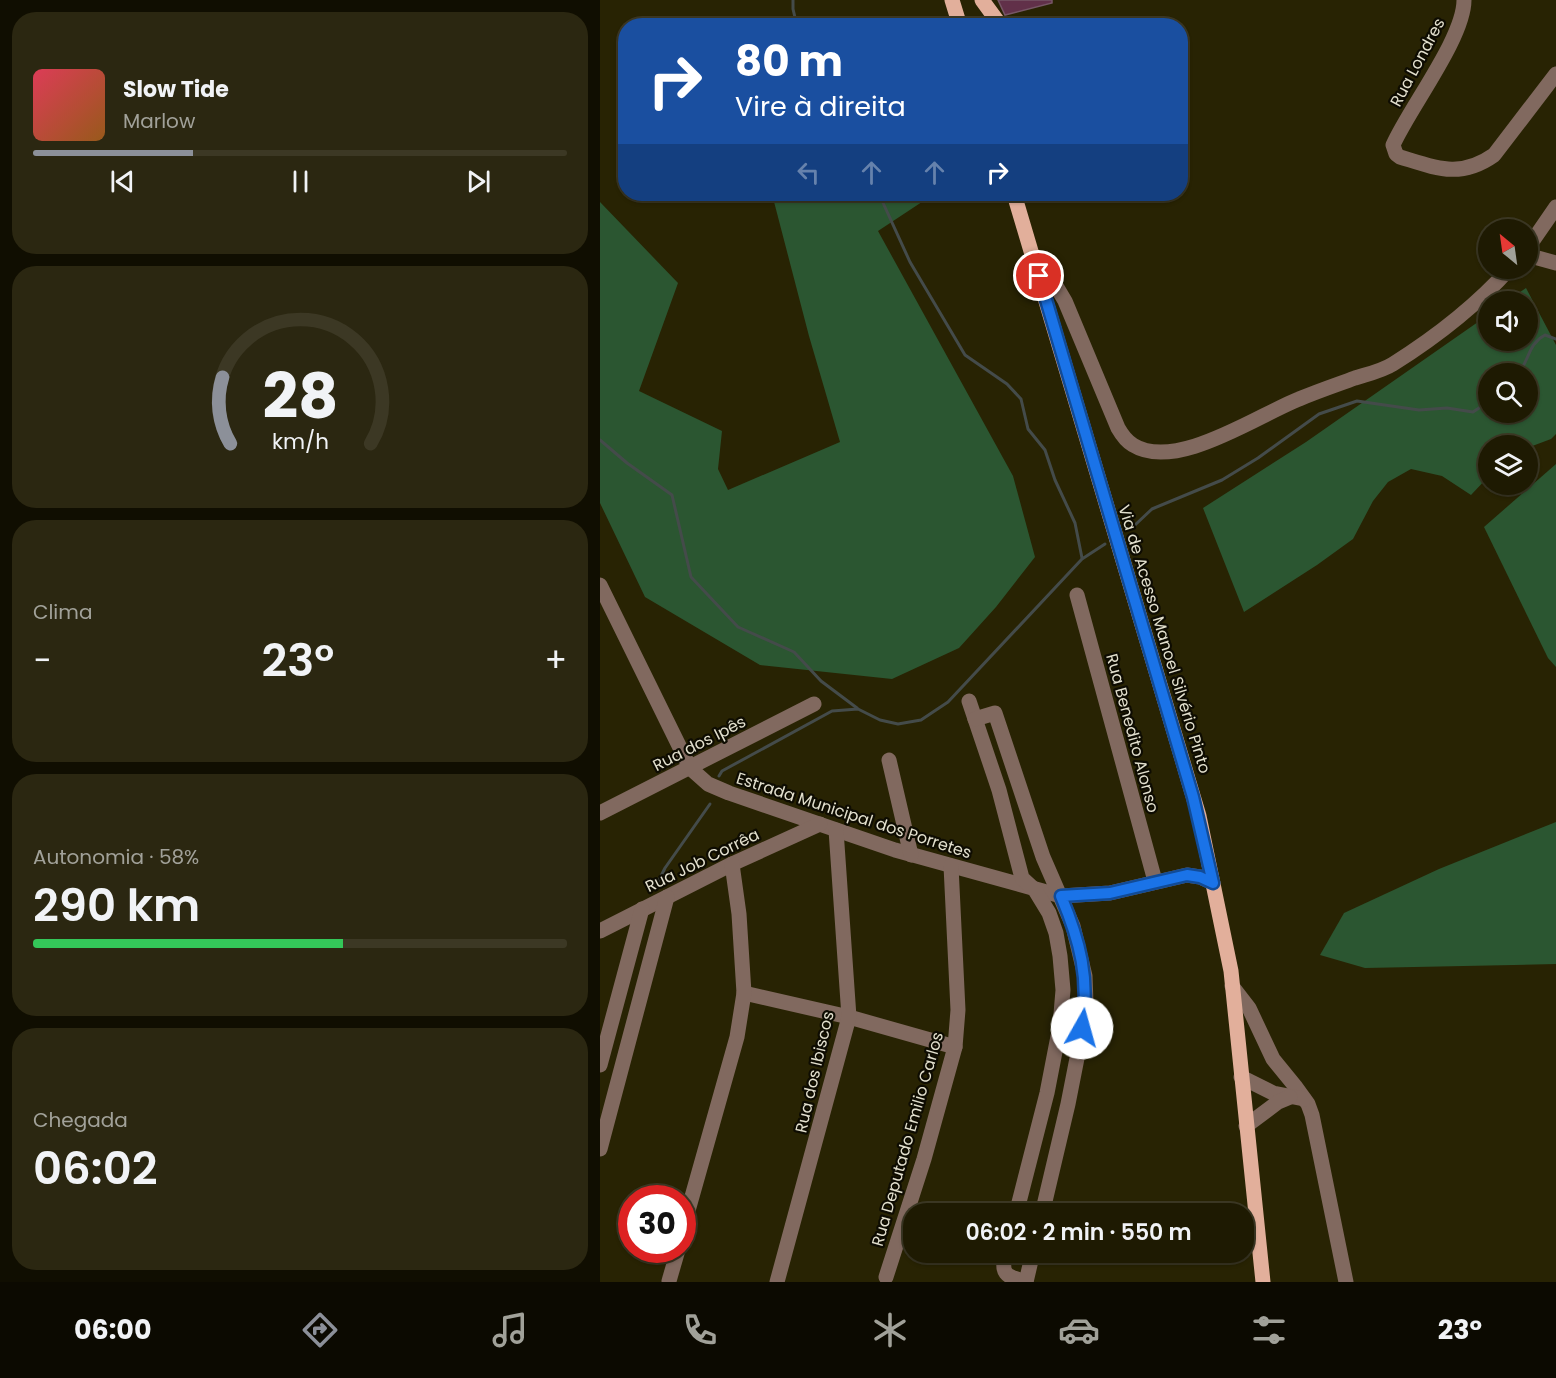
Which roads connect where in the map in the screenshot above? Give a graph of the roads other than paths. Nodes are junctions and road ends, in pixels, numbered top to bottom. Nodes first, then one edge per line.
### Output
1 (952, 0) edge
2 (982, 0) edge
3 (1464, 0) edge
4 (958, 18) edge
5 (995, 18) edge
6 (1556, 74) edge
7 (1016, 201) edge
8 (1556, 207) edge
9 (1538, 233) edge
10 (1032, 254) junction
11 (1538, 257) edge
12 (1555, 261) edge
13 (1500, 279) edge
14 (600, 585) edge
15 (1077, 595) dead end
16 (969, 701) dead end
17 (814, 704) dead end
18 (975, 719) junction
19 (889, 760) dead end
20 (690, 768) junction
21 (600, 813) edge
22 (820, 824) junction
23 (837, 830) junction
24 (911, 855) junction
25 (732, 864) junction
26 (951, 866) junction
27 (1155, 882) junction
28 (1213, 883) junction
29 (1035, 890) junction
30 (1061, 896) junction
31 (667, 897) junction
32 (642, 909) junction
33 (600, 931) edge
34 (1232, 986) junction
35 (1085, 987) junction
36 (1063, 990) junction
37 (744, 993) junction
38 (849, 1017) junction
39 (1060, 1026) junction
40 (1082, 1028) junction
41 (955, 1047) junction
42 (600, 1065) edge
43 (1241, 1077) junction
44 (1297, 1098) junction
45 (1246, 1126) junction
46 (600, 1149) edge
47 (695, 1185) edge
48 (1019, 1203) edge
49 (1045, 1203) edge
50 (674, 1263) edge
51 (1004, 1263) edge
52 (1030, 1263) edge
53 (886, 1277) dead end
54 (669, 1281) edge
55 (777, 1282) edge
56 (1026, 1282) edge
57 (1263, 1282) edge
58 (1346, 1282) edge

1 - 4 main road
2 - 5 main road
3 - 6 street, Rua Londres
7 - 10 main road, Via de Acesso Manoel Silvério Pinto
8 - 9 street
10 - 13 street
10 - 28 main road, Via de Acesso Manoel Silvério Pinto
11 - 12 street
14 - 20 street, Estrada Municipal dos Porretes
15 - 27 street, Rua Benedito Alonso
16 - 18 street
17 - 20 street, Rua dos Ipês
18 - 29 street
18 - 30 street
19 - 24 street
20 - 21 street, Rua dos Ipês
20 - 22 street, Estrada Municipal dos Porretes
22 - 23 street, Estrada Municipal dos Porretes
22 - 25 street, Rua Job Corrêa
23 - 24 street, Estrada Municipal dos Porretes
23 - 38 street, Rua dos Ibiscos
24 - 26 street, Estrada Municipal dos Porretes
25 - 31 street, Rua Job Corrêa
25 - 37 street
26 - 29 street, Estrada Municipal dos Porretes
26 - 41 street, Rua Deputado Emilio Carlos
27 - 28 street, Estrada Municipal dos Porretes
27 - 30 street, Estrada Municipal dos Porretes
28 - 34 main road, Via de Acesso Manoel Silvério Pinto
29 - 30 street, Estrada Municipal dos Porretes
29 - 36 street
30 - 35 street
31 - 32 street, Rua Job Corrêa
31 - 46 street
32 - 33 street, Rua Job Corrêa
32 - 42 street
34 - 43 main road, Via de Acesso Manoel Silvério Pinto
34 - 44 street
35 - 36 street
35 - 40 street
36 - 39 street
37 - 38 street
37 - 47 street
38 - 41 street
38 - 55 street, Rua dos Ibiscos
39 - 40 street
39 - 48 street
40 - 49 street
41 - 53 street, Rua Deputado Emilio Carlos
43 - 44 street
43 - 45 main road, Via de Acesso Manoel Silvério Pinto
44 - 45 street
44 - 58 street
45 - 57 main road, Via de Acesso Manoel Silvério Pinto
50 - 54 street
51 - 56 street
52 - 56 street

